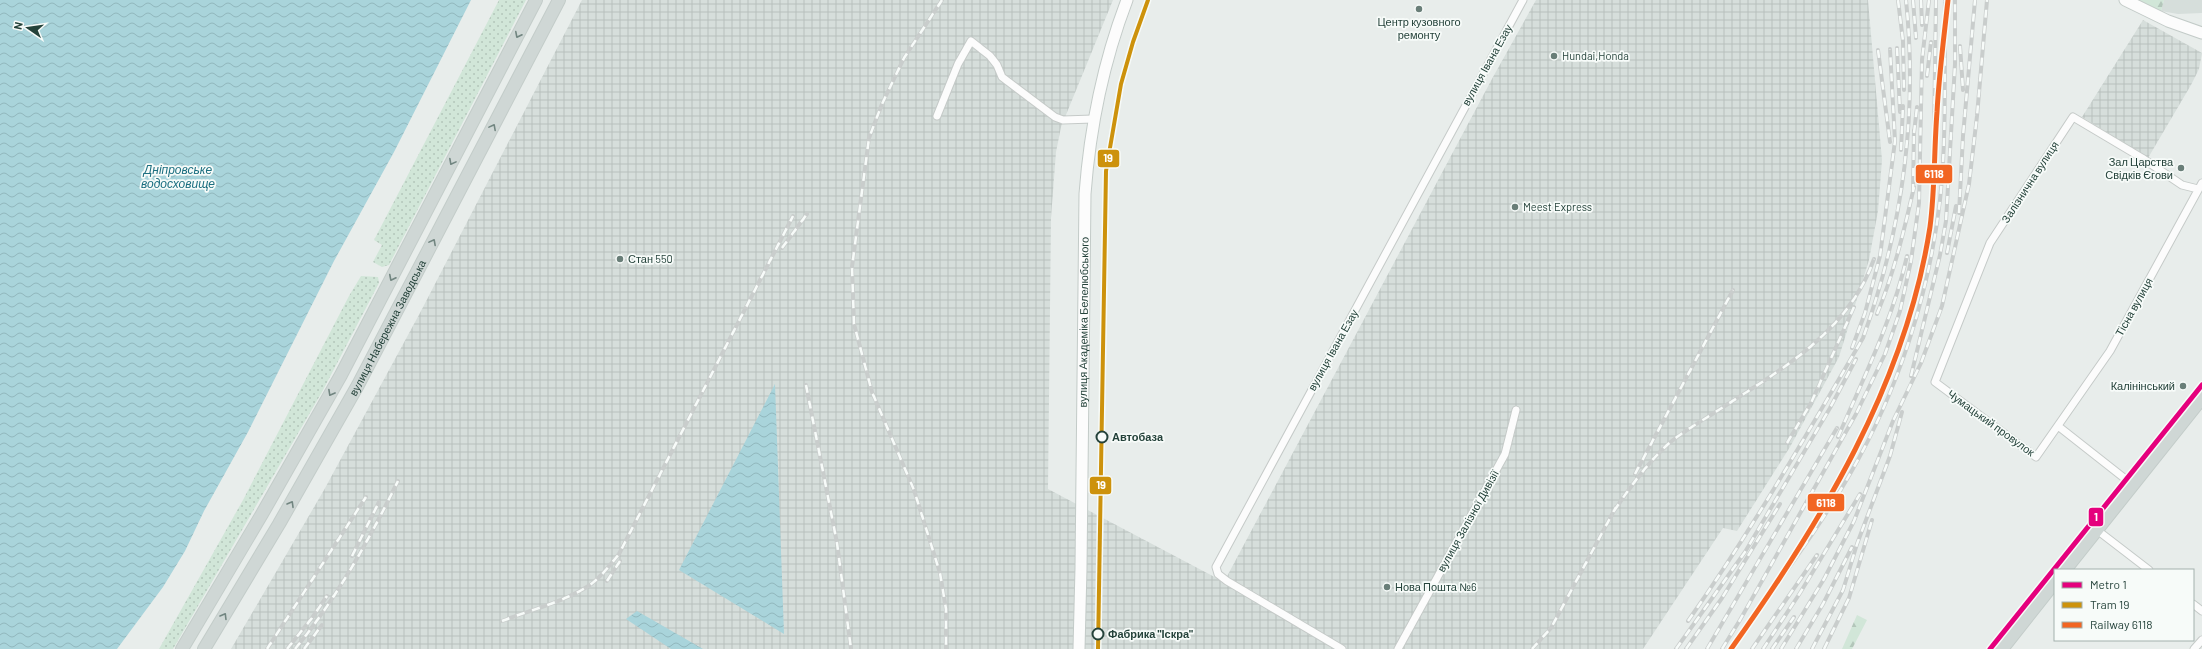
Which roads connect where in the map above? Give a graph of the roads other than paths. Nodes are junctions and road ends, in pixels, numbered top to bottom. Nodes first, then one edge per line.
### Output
1 (536, 0) edge
2 (559, 0) edge
3 (1127, 0) edge
4 (1523, 0) edge
5 (2124, 0) edge
6 (2202, 33) edge
7 (937, 116) dead end
8 (1094, 120) junction
9 (2200, 186) edge
10 (1934, 382) joint
11 (2202, 398) edge
12 (1516, 410) dead end
13 (2058, 426) junction
14 (2133, 485) junction
15 (2097, 530) junction
16 (2066, 569) edge
17 (2148, 569) edge
18 (2054, 583) edge
19 (2194, 605) edge
20 (2202, 611) edge
21 (2202, 640) edge
22 (182, 649) edge
23 (204, 649) edge
24 (1079, 649) edge
25 (1342, 649) edge
26 (1398, 649) edge
27 (2002, 649) edge
28 (2194, 649) edge

1 -> 22 main road, вулиця Набережна Заводська
23 -> 2 main road, вулиця Набережна Заводська
3 - 8 street, вулиця Академіка Белелюбського
4 - 25 street, вулиця Івана Езау
5 - 6 street
7 - 8 street
8 - 24 street, вулиця Академіка Белелюбського
9 - 10 street, Залізнична вулиця
9 - 13 street, Тісна вулиця
10 - 13 street, Чумацький провулок
11 - 14 main road
12 - 26 street, вулиця Залізної Дивізії
13 - 14 street
14 - 15 main road
15 - 16 main road
15 - 17 street
18 - 27 main road
19 - 20 street
21 - 28 street

